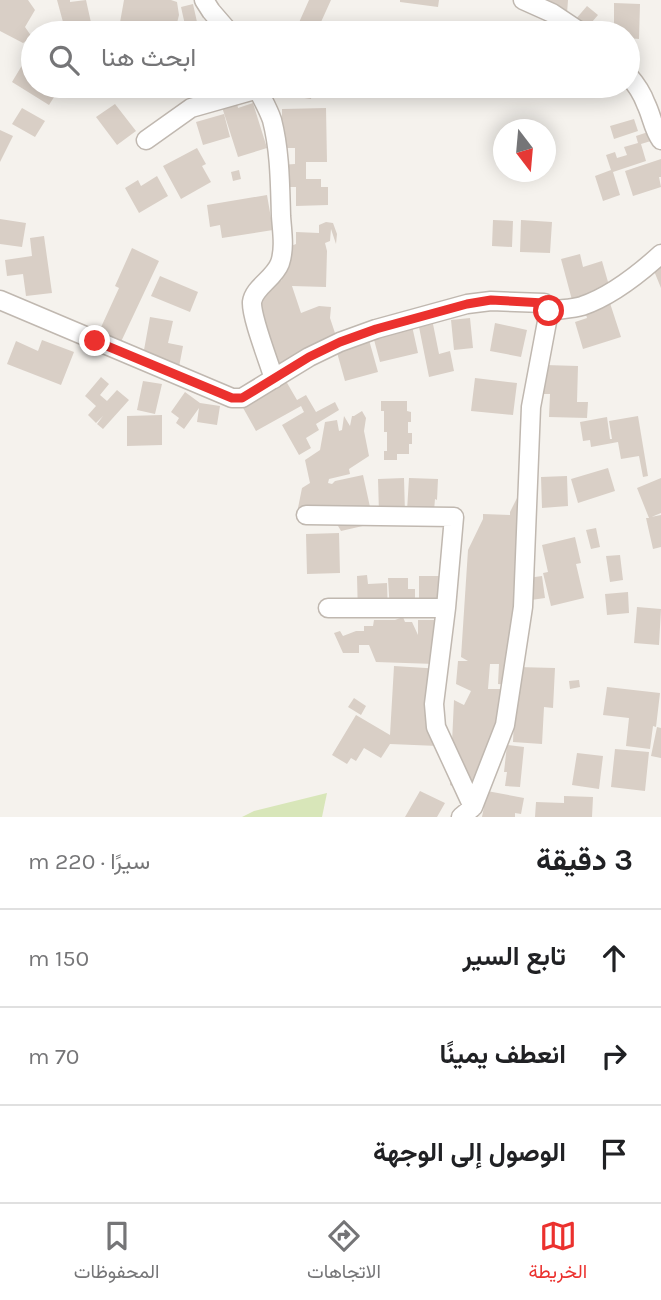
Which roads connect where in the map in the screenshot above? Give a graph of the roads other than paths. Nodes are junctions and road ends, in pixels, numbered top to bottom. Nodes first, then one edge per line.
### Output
1 (204, 0) edge
2 (523, 0) edge
3 (220, 21) edge
4 (564, 21) edge
5 (640, 92) edge
6 (224, 98) edge
7 (262, 98) edge
8 (146, 140) dead end
9 (661, 140) edge
10 (661, 254) edge
11 (0, 300) edge
12 (549, 311) junction
13 (274, 379) junction
14 (306, 515) dead end
15 (328, 608) dead end
16 (446, 608) junction
17 (467, 812) edge

1 - 3 street
2 - 4 street
5 - 9 street
6 - 8 street
7 - 13 street
10 - 12 street
11 - 13 street
12 - 13 street
12 - 17 street
14 - 16 street
15 - 16 street
16 - 17 street

